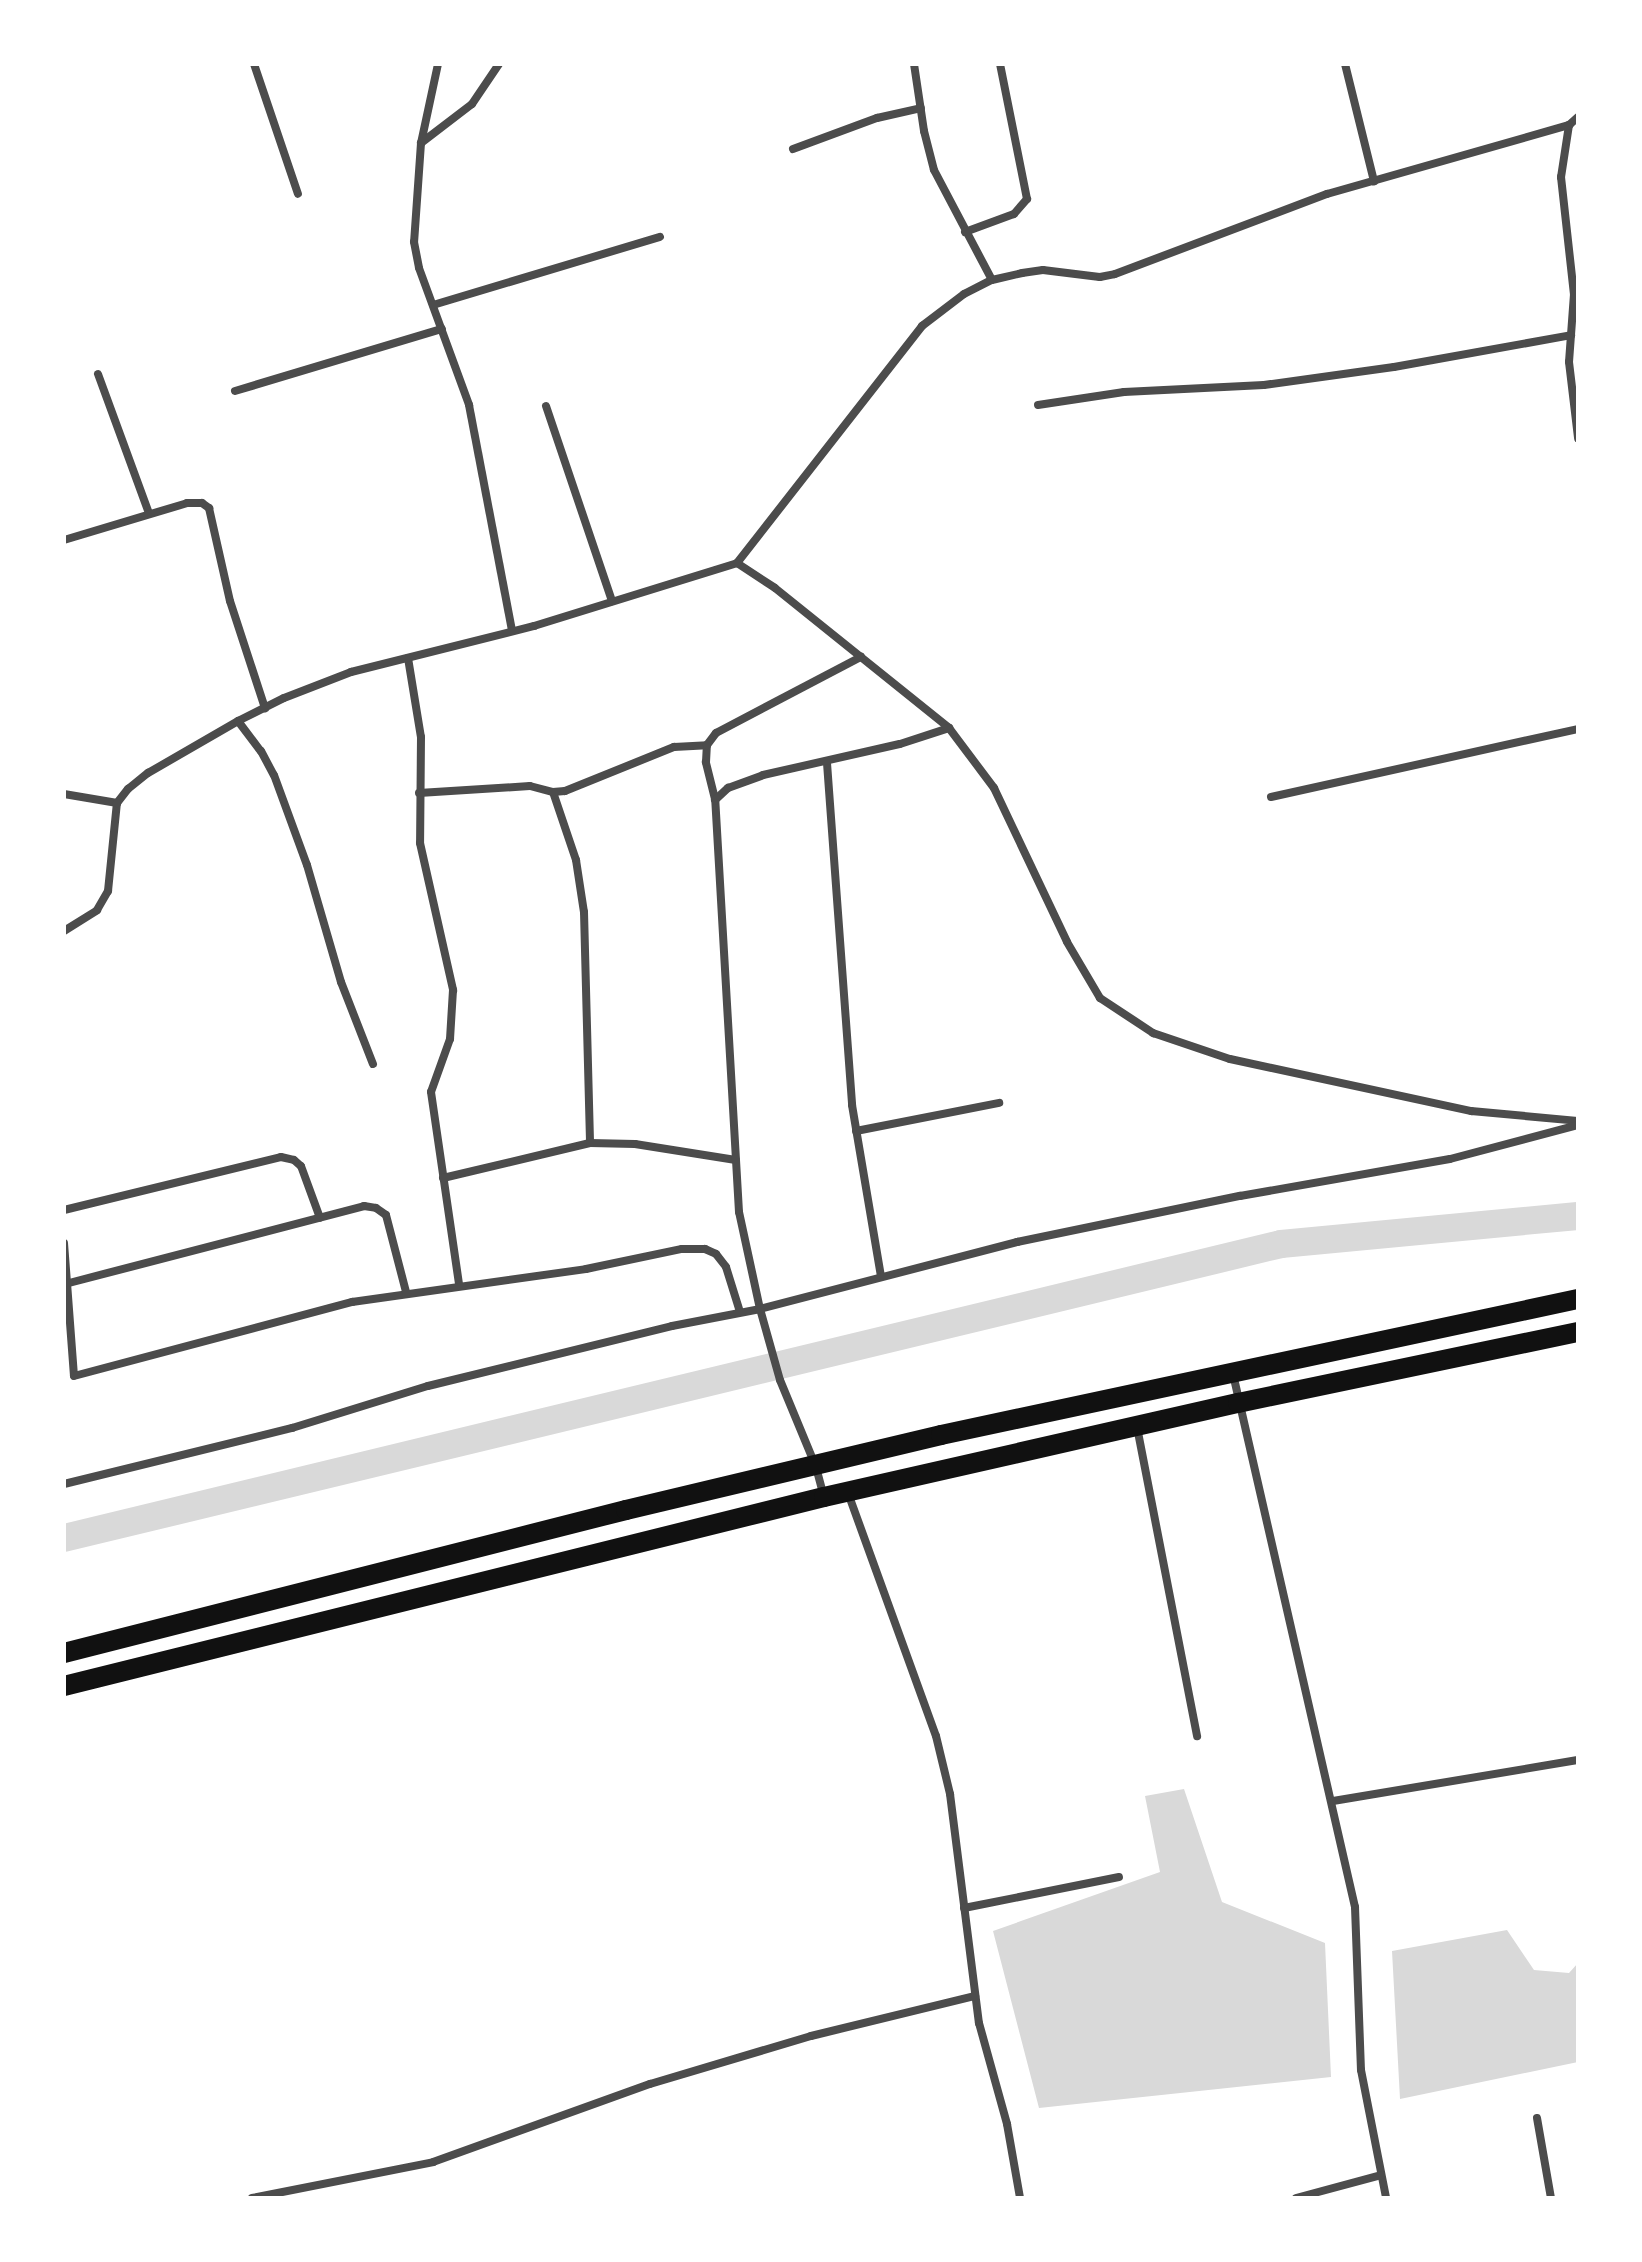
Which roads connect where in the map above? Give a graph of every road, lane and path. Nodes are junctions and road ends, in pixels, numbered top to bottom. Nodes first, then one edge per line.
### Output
1 (254, 64) edge
2 (438, 64) edge
3 (499, 64) edge
4 (914, 64) edge
5 (1000, 64) edge
6 (1345, 64) edge
7 (921, 108) junction
8 (1578, 117) edge
9 (1569, 125) junction
10 (421, 143) junction
11 (793, 149) dead end
12 (1374, 181) junction
13 (298, 194) dead end
14 (965, 232) junction
15 (660, 237) dead end
16 (992, 280) junction
17 (1576, 294) edge
18 (433, 305) junction
19 (442, 329) junction
20 (1571, 335) junction
21 (98, 374) dead end
22 (235, 391) dead end
23 (1038, 405) dead end
24 (546, 406) dead end
25 (1578, 438) edge
26 (149, 513) junction
27 (64, 540) edge
28 (737, 563) junction
29 (612, 601) junction
30 (512, 631) junction
31 (861, 657) junction
32 (408, 658) junction
33 (265, 708) junction
34 (238, 721) junction
35 (949, 728) junction
36 (1578, 729) edge
37 (707, 745) junction
38 (827, 763) junction
39 (553, 792) junction
40 (419, 793) junction
41 (64, 794) edge
42 (1271, 797) dead end
43 (715, 800) junction
44 (117, 803) junction
45 (64, 931) edge
46 (373, 1064) dead end
47 (999, 1103) dead end
48 (1578, 1123) edge
49 (856, 1131) junction
50 (590, 1143) junction
51 (736, 1160) junction
52 (443, 1178) junction
53 (64, 1210) edge
54 (320, 1218) junction
55 (64, 1243) edge
56 (881, 1277) junction
57 (69, 1283) junction
58 (459, 1285) junction
59 (406, 1292) junction
60 (1578, 1299) edge
61 (760, 1309) junction
62 (740, 1312) junction
63 (1578, 1332) edge
64 (1233, 1373) junction
65 (74, 1376) junction
66 (64, 1379) edge
67 (1238, 1403) junction
68 (1137, 1426) junction
69 (816, 1467) junction
70 (64, 1484) edge
71 (847, 1492) junction
72 (824, 1497) junction
73 (64, 1653) edge
74 (64, 1686) edge
75 (1197, 1736) dead end
76 (1578, 1760) edge
77 (1333, 1801) junction
78 (1119, 1877) dead end
79 (964, 1908) junction
80 (975, 1996) junction
81 (1537, 2118) dead end
82 (1381, 2175) junction
83 (252, 2198) edge
84 (1020, 2198) edge
85 (1296, 2198) edge
86 (1386, 2198) edge
87 (1551, 2198) edge

1 - 13 street
2 - 10 street
3 - 10 street
4 - 7 street
5 - 14 street
6 - 12 street
7 - 11 street
7 - 14 street
8 - 9 street
9 - 12 street
9 - 17 street
10 - 18 street
12 - 16 street
14 - 16 street
15 - 18 street
16 - 28 street
17 - 20 street
18 - 19 street
19 - 22 street
19 - 30 street
20 - 23 street
20 - 25 street
21 - 26 street
24 - 29 street
26 - 27 street
26 - 33 street
28 - 29 street
28 - 31 street
29 - 30 street
30 - 32 street
31 - 35 street
31 - 37 street
32 - 33 street
32 - 40 street
33 - 34 street
34 - 44 street
34 - 46 street
35 - 38 street
35 - 48 street
36 - 42 street
37 - 39 street
37 - 43 street
38 - 43 street
38 - 49 street
39 - 40 street
39 - 50 street
40 - 52 street
41 - 44 street
43 - 51 street
44 - 45 street
47 - 49 street
48 - 56 street
49 - 56 street
50 - 51 street
50 - 52 street
51 - 61 street
52 - 58 street
53 - 54 street
54 - 57 street
54 - 59 street
55 - 57 street
56 - 61 street
57 - 65 street
58 - 59 street
58 - 62 street
59 - 65 street
60 - 64 main road
61 - 62 street
61 - 69 street
62 - 70 street
63 - 67 main road
64 - 67 street
64 - 69 main road
65 - 66 street
67 - 68 main road
67 - 77 street
68 - 71 main road
68 - 75 street
69 - 72 street
69 - 73 main road
71 - 72 main road
71 - 79 street
72 - 74 main road
76 - 77 street
77 - 82 street
78 - 79 street
79 - 80 street
80 - 83 street
80 - 84 street
81 - 87 street
82 - 85 street
82 - 86 street

